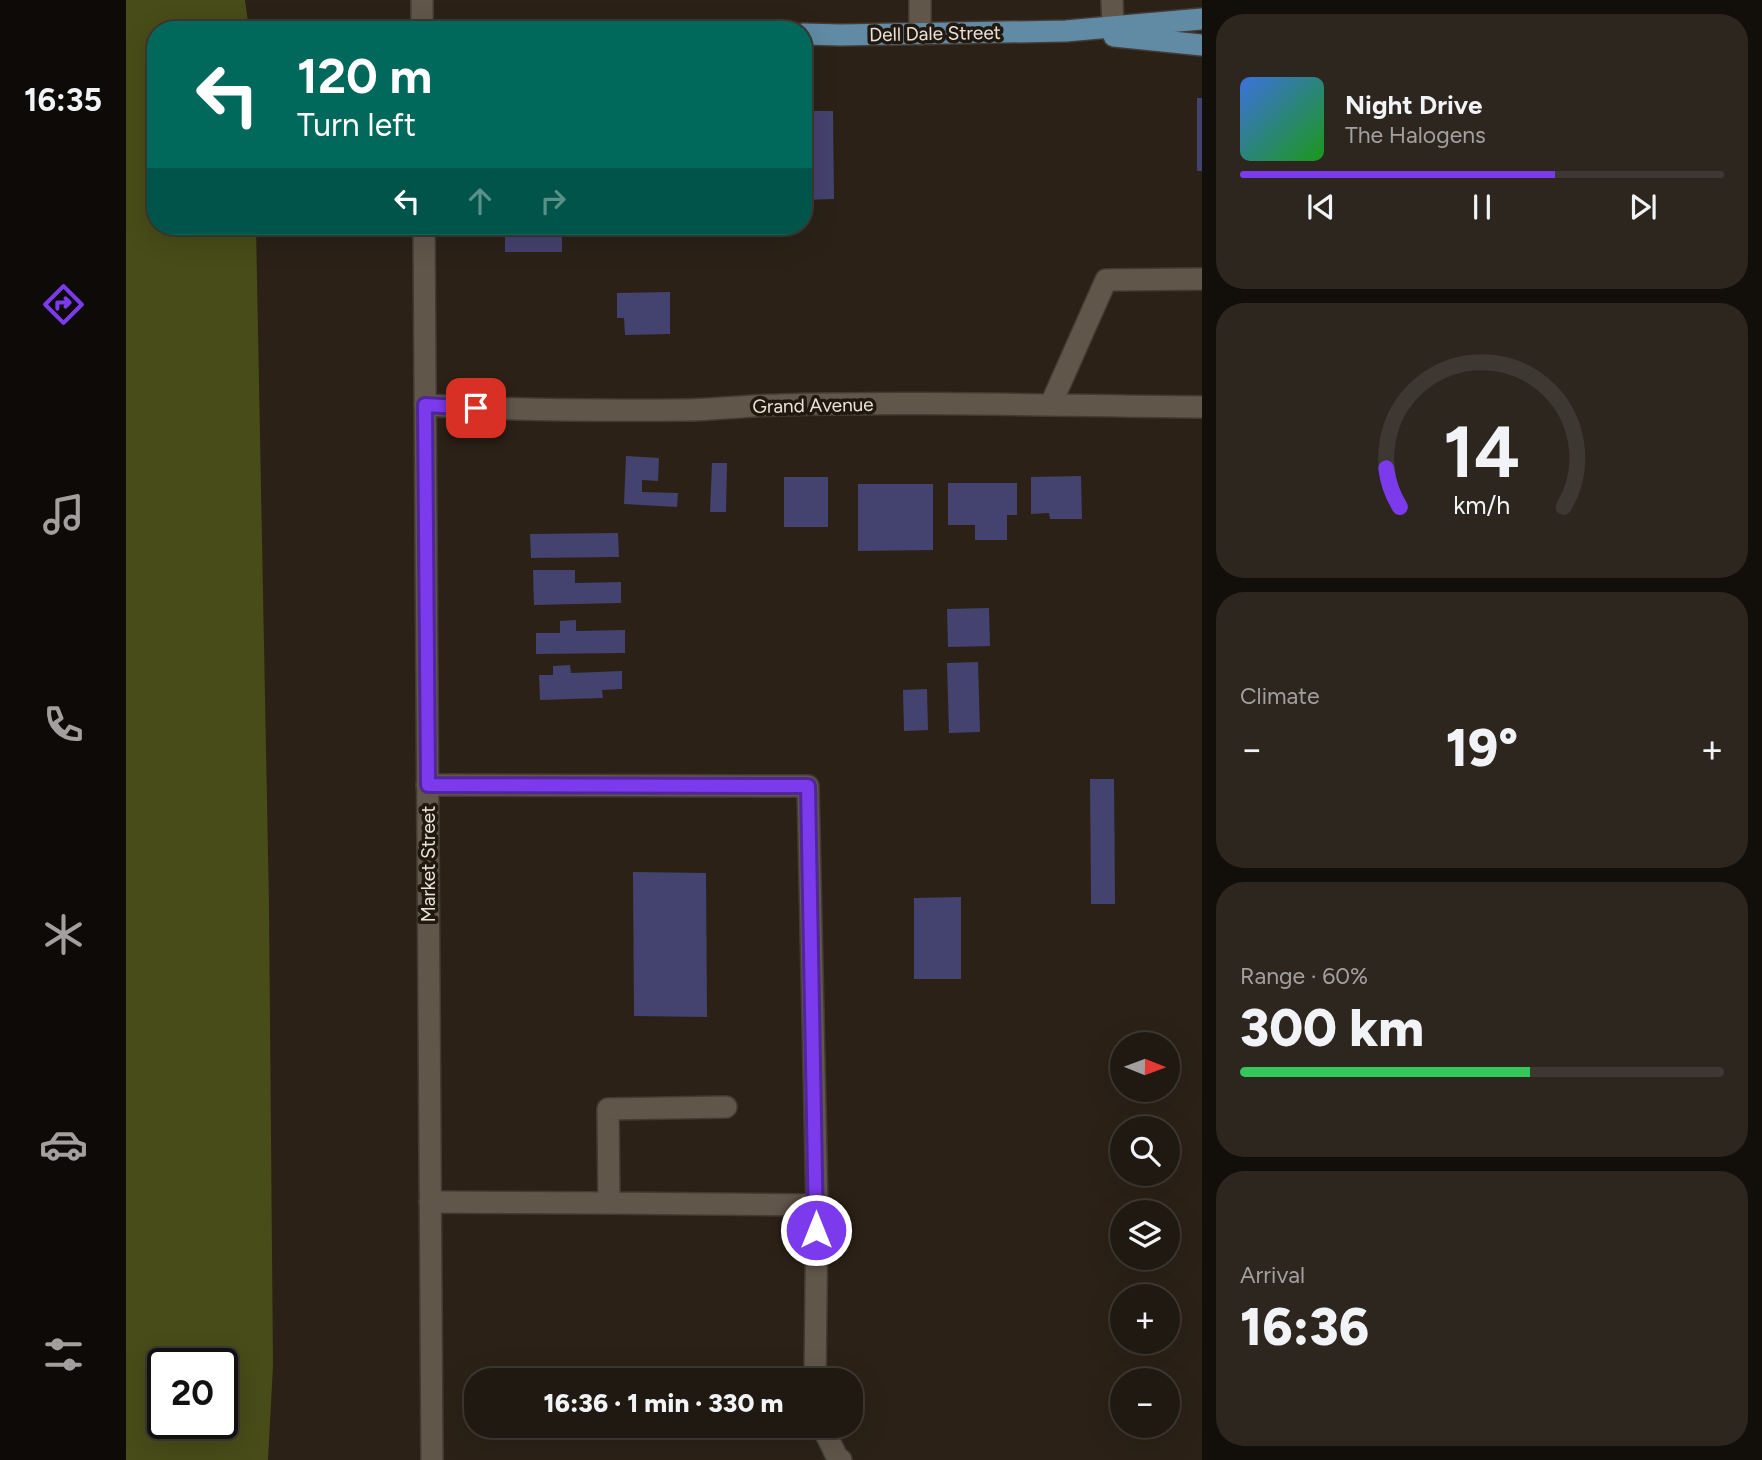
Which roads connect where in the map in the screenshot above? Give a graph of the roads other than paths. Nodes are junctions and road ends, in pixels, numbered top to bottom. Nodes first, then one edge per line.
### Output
1 (422, 0) edge
2 (920, 0) edge
3 (1112, 0) edge
4 (1202, 19) edge
5 (422, 21) edge
6 (1113, 27) junction
7 (1066, 31) junction
8 (812, 34) edge
9 (920, 34) junction
10 (1202, 45) edge
11 (424, 235) edge
12 (1202, 279) edge
13 (1051, 404) junction
14 (425, 405) junction
15 (1202, 407) edge
16 (428, 785) junction
17 (726, 1107) dead end
18 (430, 1202) junction
19 (608, 1203) junction
20 (817, 1205) junction
21 (816, 1368) edge
22 (828, 1438) edge
23 (432, 1460) edge
24 (841, 1460) edge

1 - 5 street
2 - 9 street
3 - 6 street
4 - 6 main road, Dell Dale Street
6 - 7 main road, Dell Dale Street
7 - 9 main road, Dell Dale Street
7 - 10 main road, Dell Dale Street
8 - 9 main road, Dell Dale Street
11 - 14 street, Market Street
12 - 13 street
13 - 14 street, Grand Avenue
13 - 15 street, Grand Avenue
14 - 16 street, Market Street
16 - 18 street, Market Street
16 - 20 street
17 - 19 street
18 - 19 street
18 - 23 street, Market Street
19 - 20 street
20 - 21 street
22 - 24 street

